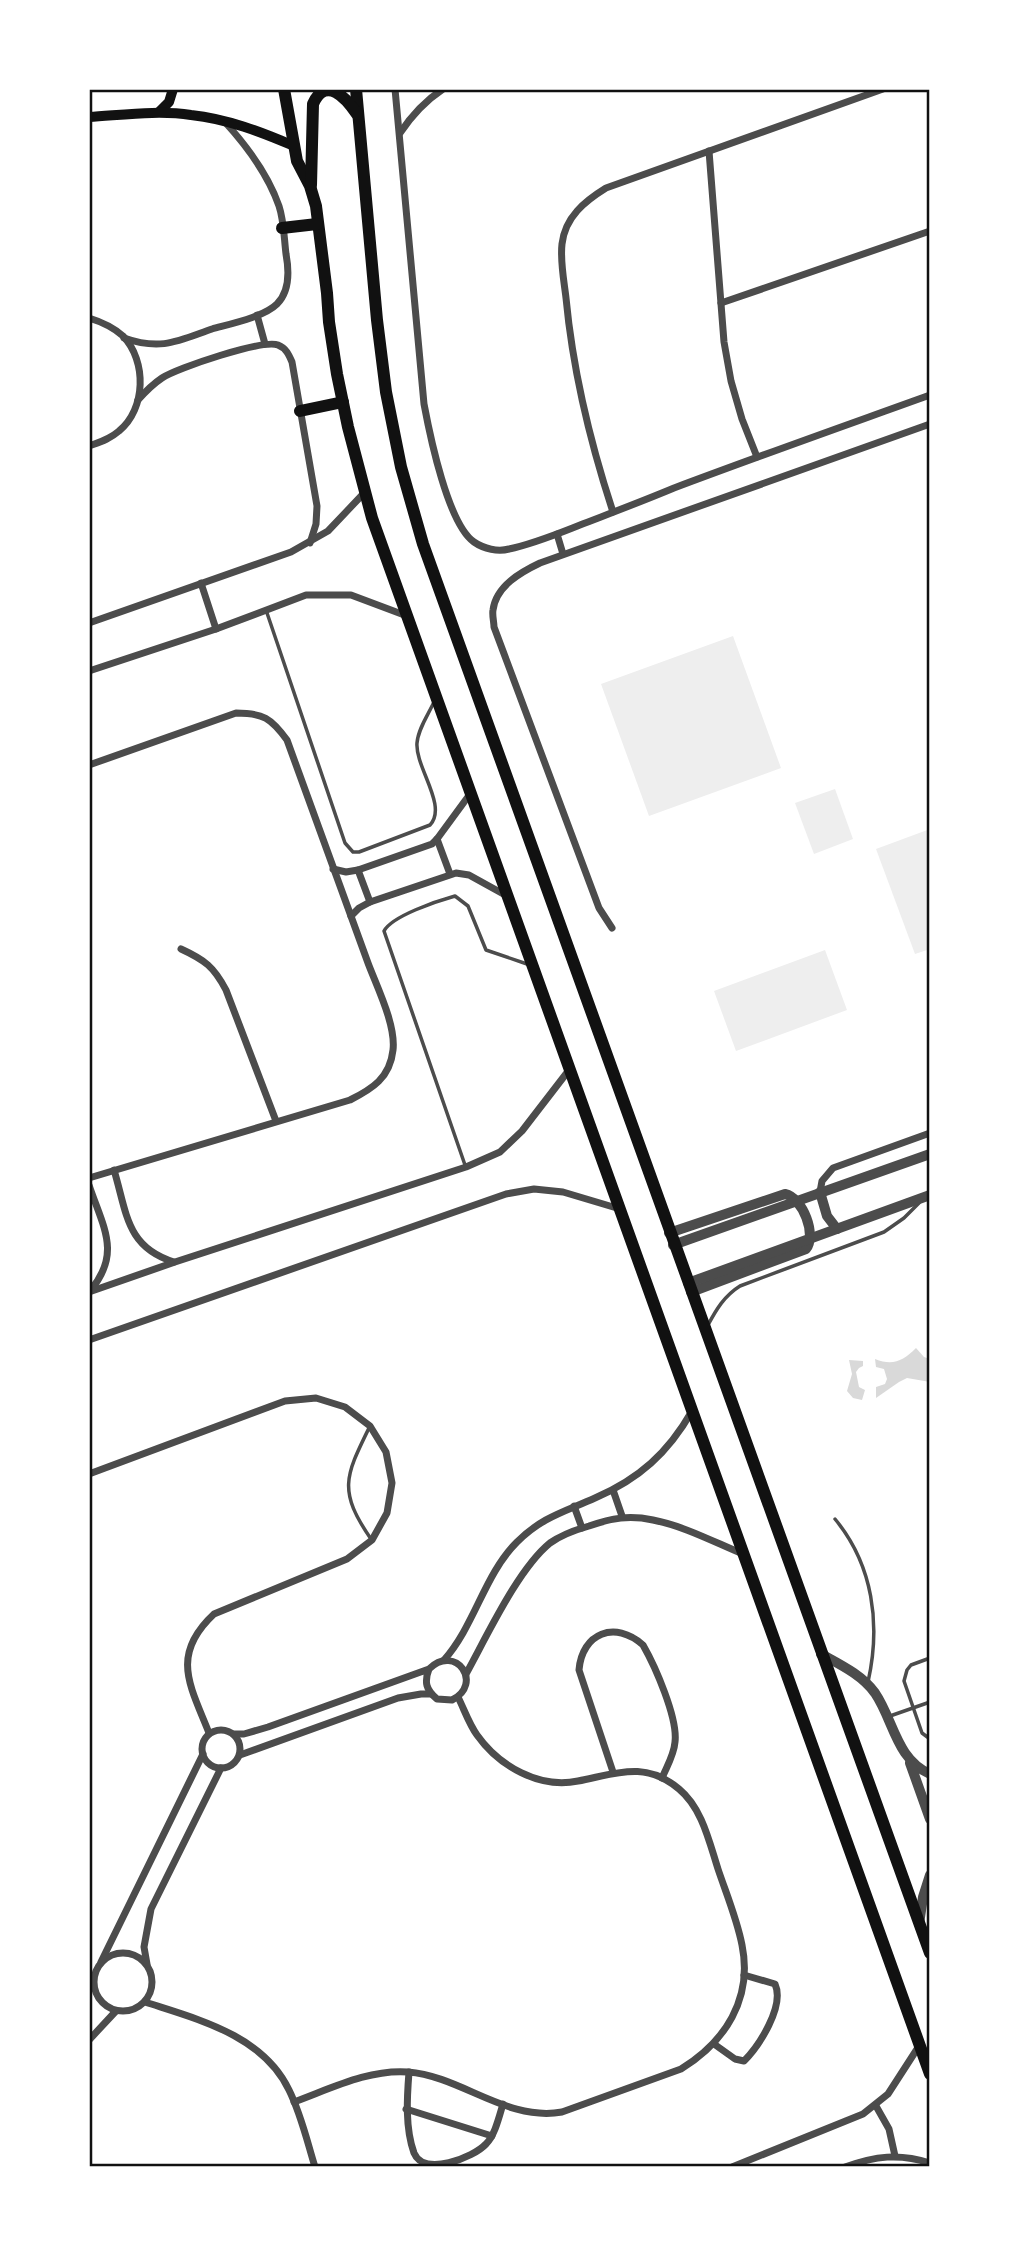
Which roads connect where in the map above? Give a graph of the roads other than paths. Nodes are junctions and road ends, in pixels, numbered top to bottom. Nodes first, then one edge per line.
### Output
1 (173, 89) edge
2 (284, 89) edge
3 (356, 89) edge
4 (395, 89) edge
5 (443, 89) edge
6 (883, 89) edge
7 (159, 113) junction
8 (89, 117) edge
9 (359, 118) junction
10 (223, 120) junction
11 (399, 134) junction
12 (294, 146) junction
13 (709, 151) junction
14 (310, 186) junction
15 (317, 223) junction
16 (282, 228) junction
17 (930, 231) edge
18 (721, 303) junction
19 (257, 315) junction
20 (89, 318) edge
21 (124, 338) junction
22 (265, 344) junction
23 (930, 395) edge
24 (138, 400) junction
25 (342, 402) junction
26 (300, 411) junction
27 (930, 424) edge
28 (89, 446) edge
29 (757, 457) junction
30 (365, 492) junction
31 (613, 512) junction
32 (557, 534) junction
33 (310, 543) junction
34 (563, 554) junction
35 (201, 583) junction
36 (266, 610) junction
37 (407, 616) junction
38 (89, 623) edge
39 (216, 628) junction
40 (89, 671) edge
41 (436, 697) junction
42 (89, 765) edge
43 (471, 793) junction
44 (437, 839) junction
45 (333, 869) junction
46 (358, 870) junction
47 (450, 874) junction
48 (508, 896) junction
49 (370, 902) junction
50 (351, 916) junction
51 (612, 928) dead end
52 (181, 950) dead end
53 (533, 966) junction
54 (570, 1069) junction
55 (276, 1121) junction
56 (930, 1133) edge
57 (930, 1154) edge
58 (466, 1167) junction
59 (114, 1170) junction
60 (89, 1178) edge
61 (89, 1185) edge
62 (820, 1192) junction
63 (927, 1197) edge
64 (796, 1201) junction
65 (620, 1209) junction
66 (836, 1229) junction
67 (810, 1238) junction
68 (671, 1239) junction
69 (175, 1262) junction
70 (690, 1287) junction
71 (89, 1292) edge
72 (705, 1330) junction
73 (89, 1340) edge
74 (692, 1411) junction
75 (370, 1426) junction
76 (89, 1474) edge
77 (613, 1490) junction
78 (574, 1506) junction
79 (622, 1516) junction
80 (835, 1519) dead end
81 (582, 1528) junction
82 (372, 1540) junction
83 (743, 1554) junction
84 (821, 1654) junction
85 (930, 1658) edge
86 (444, 1660) junction
87 (429, 1669) junction
88 (466, 1674) junction
89 (867, 1684) junction
90 (431, 1694) junction
91 (458, 1697) junction
92 (930, 1702) edge
93 (913, 1708) junction
94 (888, 1717) junction
95 (209, 1733) junction
96 (234, 1734) junction
97 (930, 1739) edge
98 (203, 1754) junction
99 (240, 1755) junction
100 (910, 1761) junction
101 (221, 1768) junction
102 (614, 1772) junction
103 (930, 1774) edge
104 (662, 1778) junction
105 (930, 1819) edge
106 (930, 1875) edge
107 (919, 1924) junction
108 (930, 1953) edge
109 (101, 1962) junction
110 (147, 1964) junction
111 (96, 1972) junction
112 (744, 1975) junction
113 (89, 1982) edge
114 (145, 2002) junction
115 (116, 2011) junction
116 (89, 2040) edge
117 (714, 2044) junction
118 (920, 2046) junction
119 (409, 2072) junction
120 (930, 2074) edge
121 (294, 2102) junction
122 (503, 2104) junction
123 (876, 2106) junction
124 (406, 2109) junction
125 (492, 2136) junction
126 (895, 2156) junction
127 (930, 2163) edge
128 (316, 2167) edge
129 (732, 2167) edge
130 (845, 2167) edge

1 - 7 main road
2 - 12 main road
3 - 9 main road
4 - 11 street
5 - 11 street
6 - 13 street
7 - 8 main road
7 - 10 main road
9 - 14 main road
9 - 68 main road
10 - 12 main road
10 - 16 street
11 - 32 street
12 - 14 main road
13 - 18 street
13 - 31 street
14 - 15 main road
15 - 16 main road
15 - 25 main road
16 - 19 street
17 - 18 street
18 - 29 street
19 - 21 street
19 - 22 street
20 - 21 street
21 - 24 street
22 - 24 street
22 - 26 street
23 - 29 street
24 - 28 street
25 - 26 main road
25 - 30 main road
26 - 33 street
27 - 34 street
29 - 31 street
30 - 33 street
30 - 37 main road
31 - 32 street
32 - 34 street
33 - 35 street
34 - 51 street
35 - 38 street
35 - 39 street
36 - 37 street
36 - 39 street
36 - 41 lane
37 - 41 main road
39 - 40 street
41 - 43 main road
42 - 45 street
43 - 44 street
43 - 48 main road
44 - 46 street
44 - 47 street
45 - 46 street
45 - 50 street
46 - 49 street
47 - 48 street
47 - 49 street
48 - 53 main road
49 - 50 street
50 - 55 street
52 - 55 street
53 - 54 main road
53 - 58 lane
54 - 58 street
54 - 65 main road
55 - 59 street
56 - 62 street
57 - 62 street
58 - 69 street
59 - 60 street
59 - 69 street
61 - 71 street
62 - 64 street
62 - 66 street
63 - 66 street
63 - 72 lane
64 - 67 street
64 - 68 street
65 - 73 street
65 - 74 main road
66 - 67 street
67 - 70 street
68 - 70 main road
69 - 71 street
70 - 72 main road
72 - 84 main road
74 - 77 street
74 - 83 main road
75 - 76 street
75 - 82 street
75 - 82 lane
77 - 78 street
77 - 79 street
78 - 81 street
78 - 86 street
79 - 81 street
79 - 83 street
80 - 89 lane
81 - 88 street
82 - 95 street
83 - 118 main road
84 - 89 street
84 - 107 main road
85 - 93 lane
86 - 87 street
86 - 88 street
87 - 90 street
87 - 96 street
88 - 91 street
89 - 94 street
90 - 91 street
90 - 99 street
91 - 102 street
92 - 93 lane
93 - 94 lane
93 - 97 lane
94 - 100 street
95 - 96 street
95 - 98 street
96 - 99 street
98 - 101 street
98 - 109 street
99 - 101 street
100 - 103 street
100 - 105 street
101 - 110 street
102 - 104 street
102 - 104 street
104 - 112 street
106 - 107 street
107 - 108 main road
109 - 110 street
109 - 111 street
110 - 114 street
111 - 113 street
111 - 115 street
112 - 117 street
112 - 117 street
114 - 115 street
114 - 121 street
115 - 116 street
117 - 122 street
118 - 120 main road
118 - 123 street
119 - 121 street
119 - 122 street
119 - 124 street
121 - 128 street
122 - 125 street
123 - 126 street
123 - 129 street
124 - 125 street
124 - 125 street
126 - 127 street
126 - 130 street

